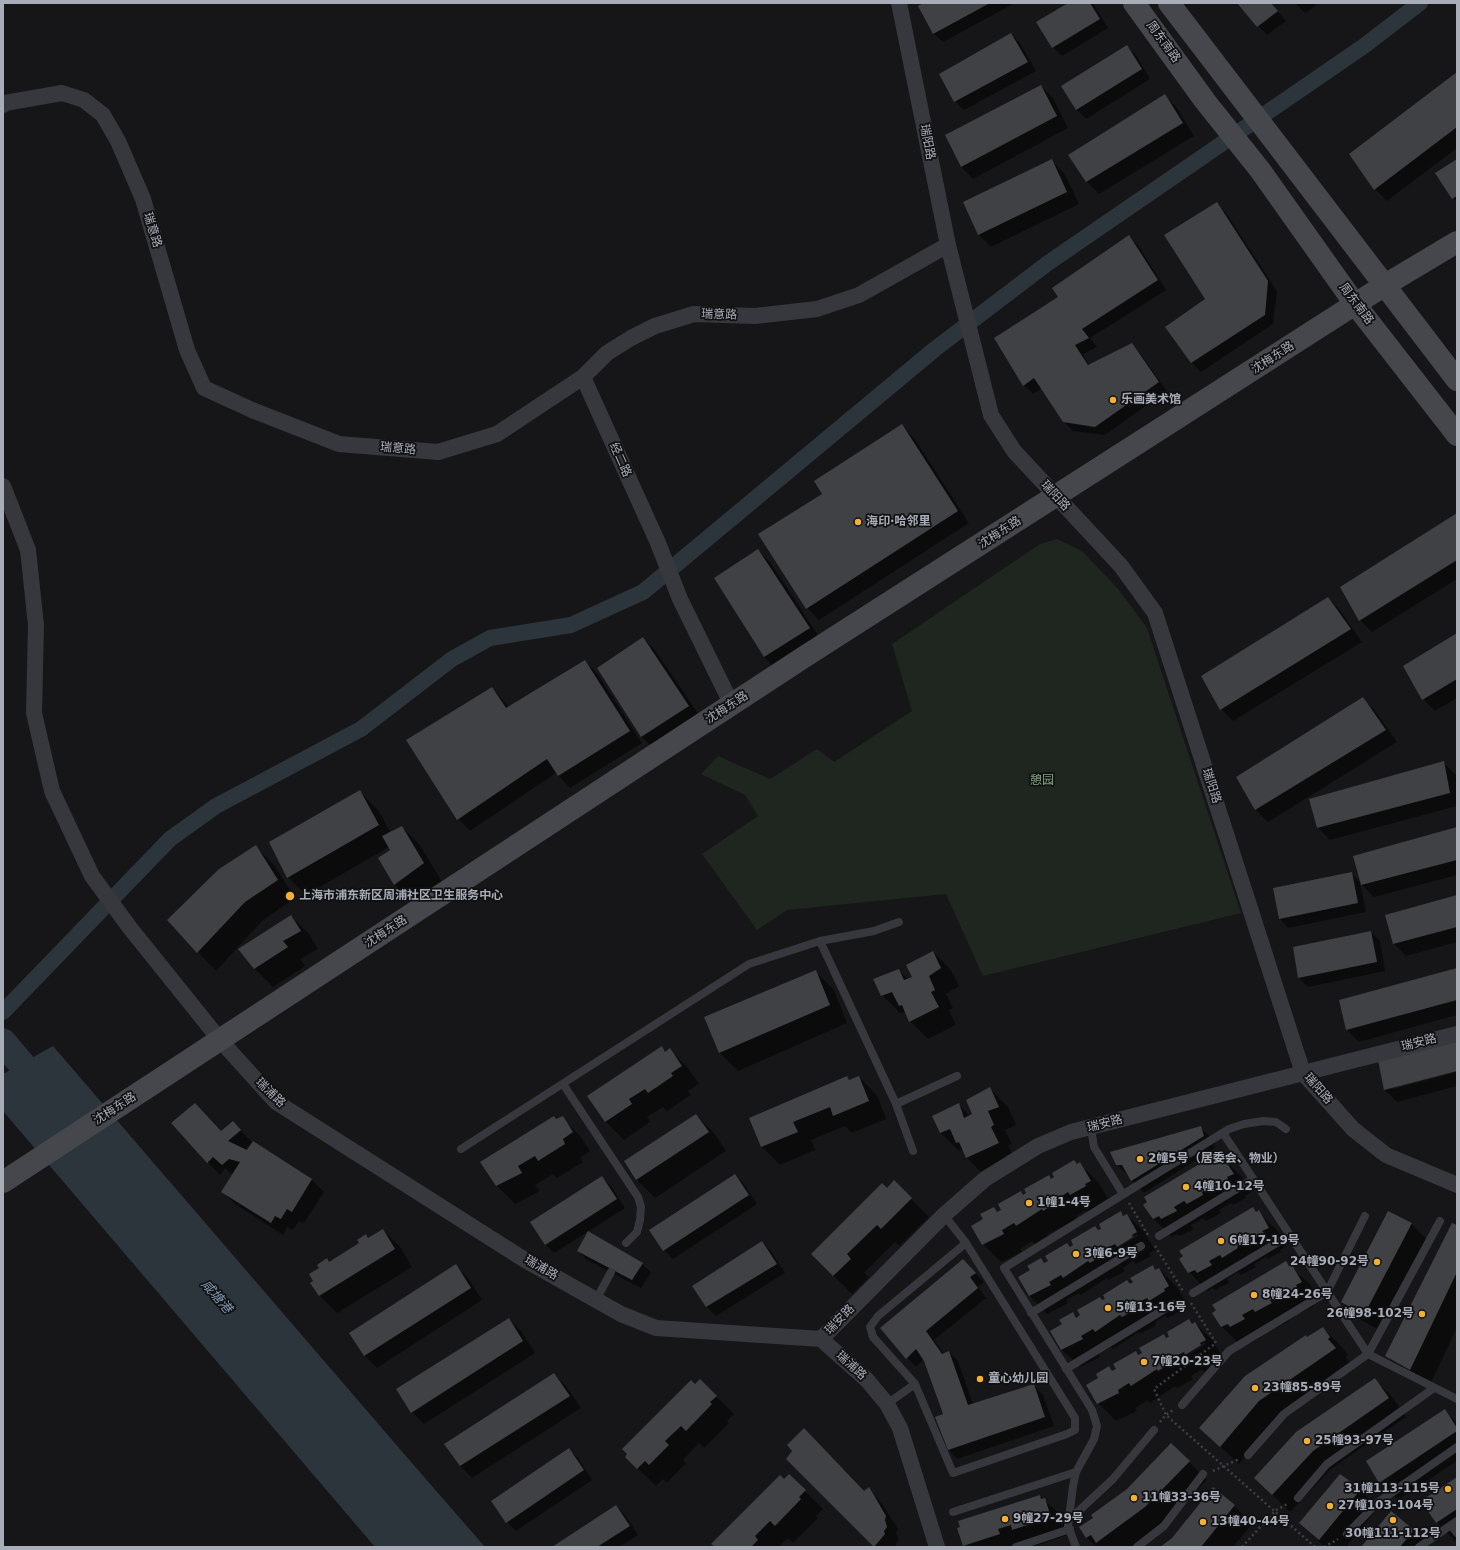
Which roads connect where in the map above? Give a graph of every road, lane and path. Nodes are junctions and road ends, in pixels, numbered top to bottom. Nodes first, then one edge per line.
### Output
1 (900, 3) edge
2 (1134, 3) edge
3 (1169, 3) edge
4 (3, 105) edge
5 (1457, 242) edge
6 (948, 245) junction
7 (1385, 285) junction
8 (1355, 304) junction
9 (583, 377) junction
10 (1457, 380) edge
11 (1457, 435) edge
12 (3, 486) edge
13 (1056, 497) junction
14 (732, 705) junction
15 (898, 922) dead end
16 (820, 940) junction
17 (1457, 1034) edge
18 (220, 1040) junction
19 (1303, 1072) junction
20 (957, 1076) dead end
21 (563, 1084) junction
22 (896, 1104) junction
23 (1091, 1128) junction
24 (1286, 1129) dead end
25 (1223, 1133) junction
26 (461, 1149) dead end
27 (913, 1151) dead end
28 (1253, 1179) junction
29 (3, 1182) edge
30 (1457, 1185) edge
31 (1123, 1194) junction
32 (944, 1215) junction
33 (1364, 1216) dead end
34 (1440, 1221) dead end
35 (1290, 1235) junction
36 (1159, 1236) dead end
37 (626, 1243) dead end
38 (966, 1243) junction
39 (1142, 1246) dead end
40 (611, 1272) dead end
41 (1327, 1292) junction
42 (1193, 1293) dead end
43 (596, 1300) junction
44 (1173, 1304) dead end
45 (1031, 1313) junction
46 (821, 1340) junction
47 (1368, 1354) junction
48 (1066, 1369) junction
49 (915, 1384) junction
50 (1434, 1388) junction
51 (1457, 1399) edge
52 (887, 1404) junction
53 (1182, 1405) joint
54 (1154, 1430) joint
55 (1457, 1447) edge
56 (1248, 1455) joint
57 (1076, 1472) junction
58 (1203, 1474) joint
59 (1298, 1498) joint
60 (953, 1512) dead end
61 (1069, 1520) junction
62 (1454, 1523) edge
63 (1070, 1529) junction
64 (1457, 1533) edge
65 (1348, 1534) joint
66 (937, 1547) edge
67 (1016, 1547) edge
68 (1076, 1547) edge
69 (1137, 1547) edge
70 (1242, 1547) edge
71 (1324, 1547) edge
72 (1419, 1547) edge

1 - 6 street, 瑞阳路
2 - 8 street, 周东南路
3 - 7 street
4 - 9 street, 瑞意路
5 - 7 street, 沈梅东路
6 - 9 street, 瑞意路
6 - 13 street, 瑞阳路
7 - 8 street, 沈梅东路
7 - 10 street
8 - 11 street, 周东南路
8 - 13 street, 沈梅东路
9 - 14 street, 经二路
12 - 18 street, 瑞浦路
13 - 14 street, 沈梅东路
13 - 19 street, 瑞阳路
14 - 18 street, 沈梅东路
15 - 16 lane
16 - 21 lane
16 - 22 lane
17 - 19 street, 瑞安路
18 - 29 street, 沈梅东路
18 - 43 street, 瑞浦路
19 - 23 street, 瑞安路
19 - 30 street, 瑞阳路
20 - 22 lane
21 - 26 lane
21 - 37 lane
22 - 27 lane
23 - 31 lane
23 - 32 street, 瑞安路
24 - 25 lane
25 - 28 lane
25 - 31 lane
28 - 35 lane
28 - 36 lane
31 - 45 lane
32 - 38 lane
32 - 46 street, 瑞安路
33 - 41 lane
34 - 47 lane
35 - 41 lane
35 - 42 lane
38 - 49 lane
38 - 49 lane
39 - 45 lane
40 - 43 lane
41 - 47 lane
41 - 53 lane
43 - 46 street, 瑞浦路
44 - 48 lane
45 - 48 lane
46 - 52 street, 瑞浦路
47 - 50 lane
47 - 56 lane
48 - 57 lane
49 - 52 lane
50 - 51 lane
50 - 59 lane
52 - 66 street, 瑞浦路
53 - 54 path
54 - 61 lane
55 - 65 lane
56 - 58 path
57 - 60 lane
57 - 61 lane
58 - 69 lane
59 - 70 path
61 - 63 lane
62 - 64 lane
62 - 72 lane
63 - 67 lane
63 - 68 lane
65 - 71 path

